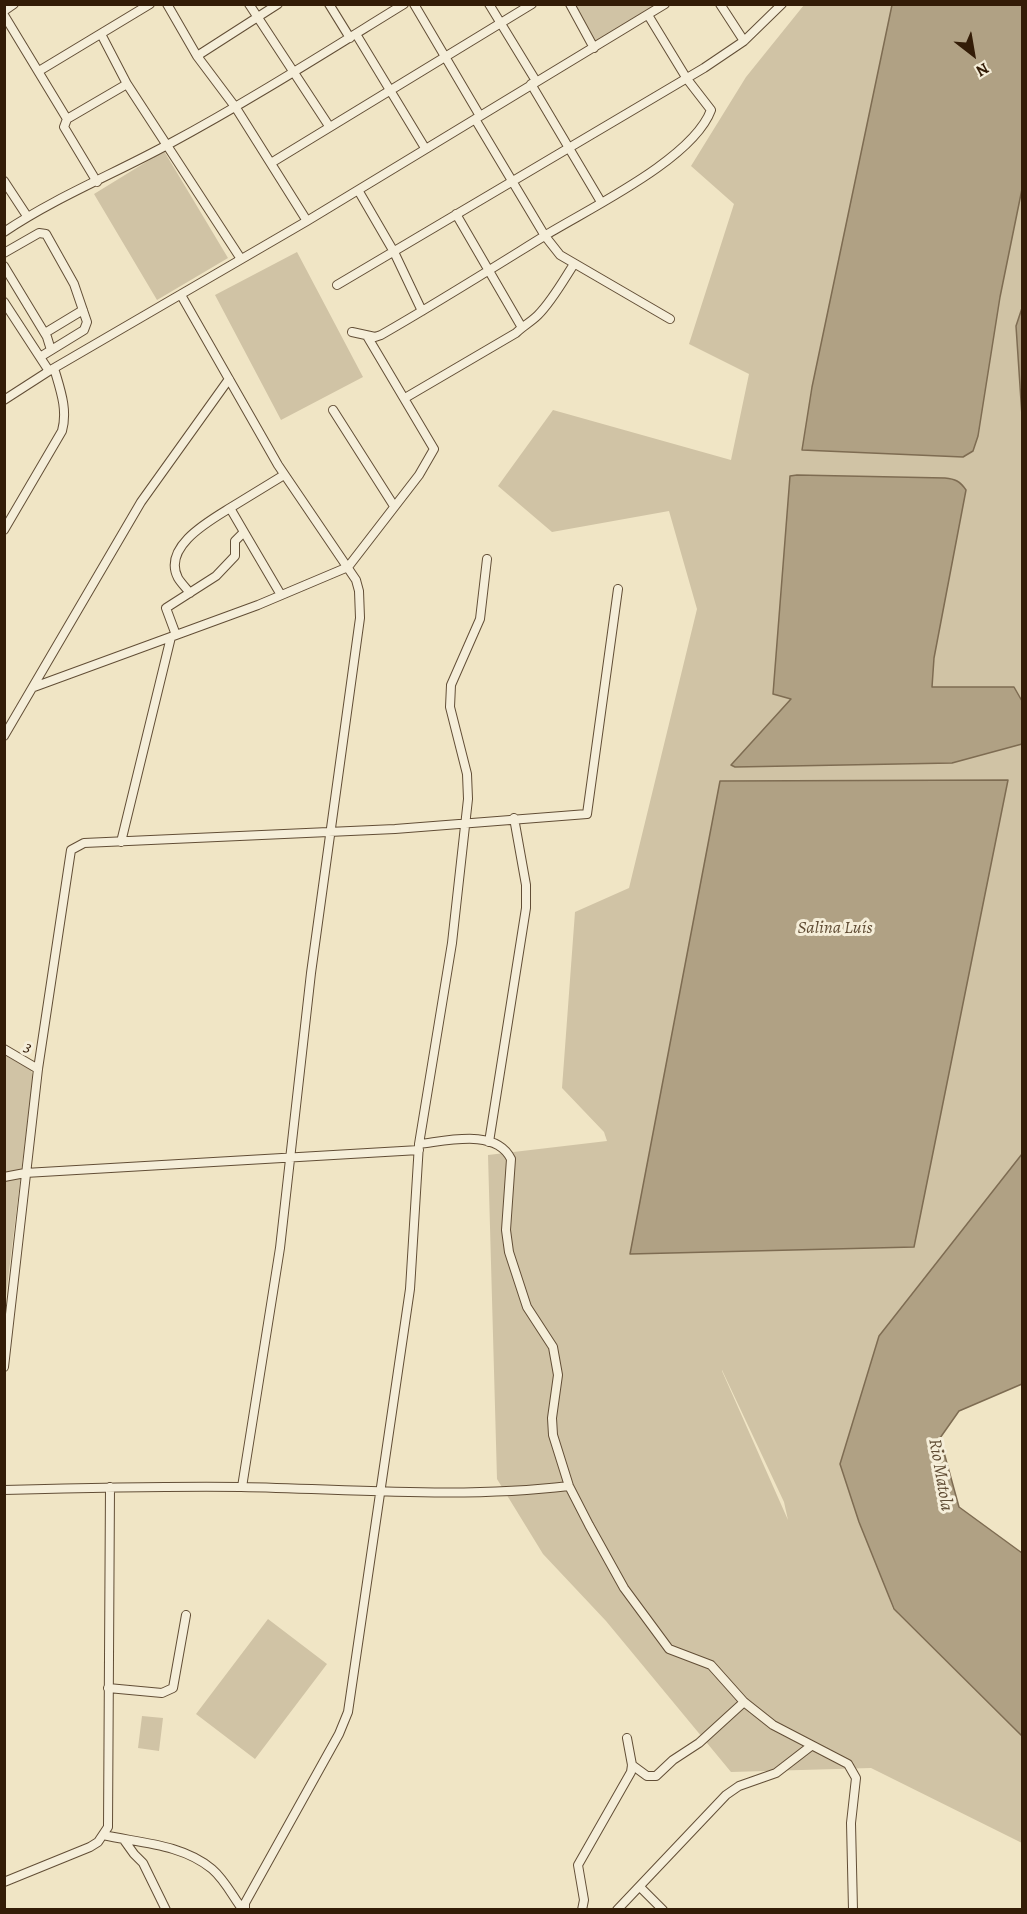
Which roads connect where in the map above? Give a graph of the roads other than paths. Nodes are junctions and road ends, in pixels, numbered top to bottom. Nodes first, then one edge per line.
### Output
1 (14, 4) edge
2 (150, 4) edge
3 (167, 4) edge
4 (249, 4) edge
5 (278, 4) edge
6 (329, 4) edge
7 (404, 4) edge
8 (414, 4) edge
9 (489, 4) edge
10 (532, 4) edge
11 (570, 4) edge
12 (665, 4) edge
13 (720, 4) edge
14 (782, 4) edge
15 (652, 10) edge
16 (4, 13) edge
17 (258, 17) junction
18 (501, 23) junction
19 (101, 34) junction
20 (353, 36) junction
21 (744, 41) junction
22 (594, 48) junction
23 (197, 56) junction
24 (445, 57) junction
25 (39, 71) junction
26 (295, 71) junction
27 (687, 79) junction
28 (533, 83) junction
29 (128, 84) junction
30 (390, 90) junction
31 (236, 108) junction
32 (477, 117) junction
33 (68, 119) junction
34 (329, 126) junction
35 (169, 144) junction
36 (425, 148) junction
37 (568, 149) junction
38 (271, 163) junction
39 (4, 181) edge
40 (97, 182) junction
41 (512, 182) junction
42 (358, 190) junction
43 (601, 202) junction
44 (456, 214) junction
45 (27, 216) junction
46 (307, 221) junction
47 (4, 232) edge
48 (545, 236) junction
49 (394, 252) junction
50 (4, 253) edge
51 (241, 260) junction
52 (574, 264) junction
53 (4, 266) edge
54 (491, 271) junction
55 (337, 285) dead end
56 (181, 295) junction
57 (4, 302) edge
58 (82, 310) junction
59 (422, 311) junction
60 (670, 319) dead end
61 (521, 326) junction
62 (352, 332) dead end
63 (45, 333) junction
64 (367, 336) junction
65 (51, 350) junction
66 (40, 357) junction
67 (51, 370) junction
68 (229, 379) junction
69 (405, 398) junction
70 (4, 400) edge
71 (333, 410) dead end
72 (284, 475) junction
73 (394, 506) junction
74 (230, 508) junction
75 (4, 530) edge
76 (244, 532) junction
77 (487, 559) dead end
78 (348, 567) junction
79 (618, 589) dead end
80 (190, 593) junction
81 (281, 596) junction
82 (173, 636) junction
83 (34, 687) junction
84 (4, 736) edge
85 (514, 818) junction
86 (465, 823) junction
87 (330, 831) junction
88 (121, 842) junction
89 (4, 1049) edge
90 (38, 1069) junction
91 (489, 1142) junction
92 (419, 1147) junction
93 (290, 1157) junction
94 (25, 1173) junction
95 (4, 1177) edge
96 (4, 1367) edge
97 (569, 1486) junction
98 (110, 1487) junction
99 (242, 1487) junction
100 (4, 1490) edge
101 (379, 1492) junction
102 (186, 1615) dead end
103 (108, 1688) junction
104 (744, 1702) junction
105 (627, 1737) dead end
106 (811, 1746) junction
107 (632, 1765) junction
108 (103, 1835) junction
109 (124, 1840) junction
110 (4, 1882) edge
111 (640, 1887) junction
112 (244, 1907) edge
113 (166, 1910) edge
114 (255, 1910) edge
115 (582, 1910) edge
116 (617, 1910) edge
117 (663, 1910) edge
118 (853, 1910) edge

1 - 16 street
2 - 19 street
3 - 23 street
4 - 17 street
5 - 17 street
6 - 20 street
7 - 20 street
8 - 24 street
9 - 18 street
10 - 18 street
11 - 22 street
12 - 15 street
13 - 21 street
14 - 21 street
15 - 22 street
15 - 27 street
16 - 25 street
17 - 23 street
17 - 26 street
18 - 24 street
18 - 28 street
19 - 25 street
19 - 29 street
20 - 26 street
20 - 30 street
21 - 27 street
22 - 28 street
23 - 31 street
24 - 30 street
24 - 32 street
25 - 33 street
26 - 31 street
26 - 34 street
27 - 37 street
27 - 43 street
28 - 32 street
28 - 37 street
29 - 33 street
29 - 35 street
30 - 34 street
30 - 36 street
31 - 35 street
31 - 38 street
32 - 36 street
32 - 41 street
33 - 40 street
34 - 38 street
35 - 40 street
35 - 51 street
36 - 42 street
37 - 41 street
37 - 43 street
38 - 46 street
39 - 45 street
40 - 45 street
41 - 44 street
41 - 48 street
42 - 46 street
42 - 49 street
43 - 48 street
44 - 49 street
44 - 54 street
45 - 47 street
46 - 51 street
48 - 52 street
48 - 54 street
49 - 55 street
49 - 59 street
50 - 58 street
51 - 56 street
52 - 60 street
52 - 61 street
53 - 63 street
54 - 59 street
54 - 61 street
56 - 67 street
56 - 68 street
57 - 66 street
58 - 63 street
58 - 65 street
59 - 64 street
61 - 69 street
62 - 64 street
63 - 65 street
64 - 69 street
65 - 66 street
66 - 67 street
67 - 70 street
67 - 75 street
68 - 72 street
68 - 83 street
69 - 73 street
71 - 73 street
72 - 74 street
72 - 78 street
73 - 78 street
74 - 76 street
74 - 80 street
76 - 80 street
76 - 81 street
77 - 86 street
78 - 81 street
78 - 87 street
79 - 85 street
80 - 82 street
81 - 82 street
82 - 83 street
82 - 88 street
83 - 84 street
85 - 86 street
85 - 91 street
86 - 87 street
86 - 92 street
87 - 88 street
87 - 93 street
88 - 90 street
89 - 90 street, 3
90 - 94 street
91 - 92 street
91 - 97 street
92 - 93 street
92 - 101 street
93 - 94 street
93 - 99 street
94 - 95 street
94 - 96 street
97 - 101 street
97 - 104 street
98 - 99 street
98 - 100 street
98 - 103 street
99 - 101 street
101 - 112 street
102 - 103 street
103 - 108 street
104 - 106 street
104 - 107 street
105 - 107 street
106 - 111 street
106 - 118 street
107 - 115 street
108 - 109 street
108 - 110 street
109 - 112 street
109 - 113 street
111 - 116 street
111 - 117 street
112 - 114 street

